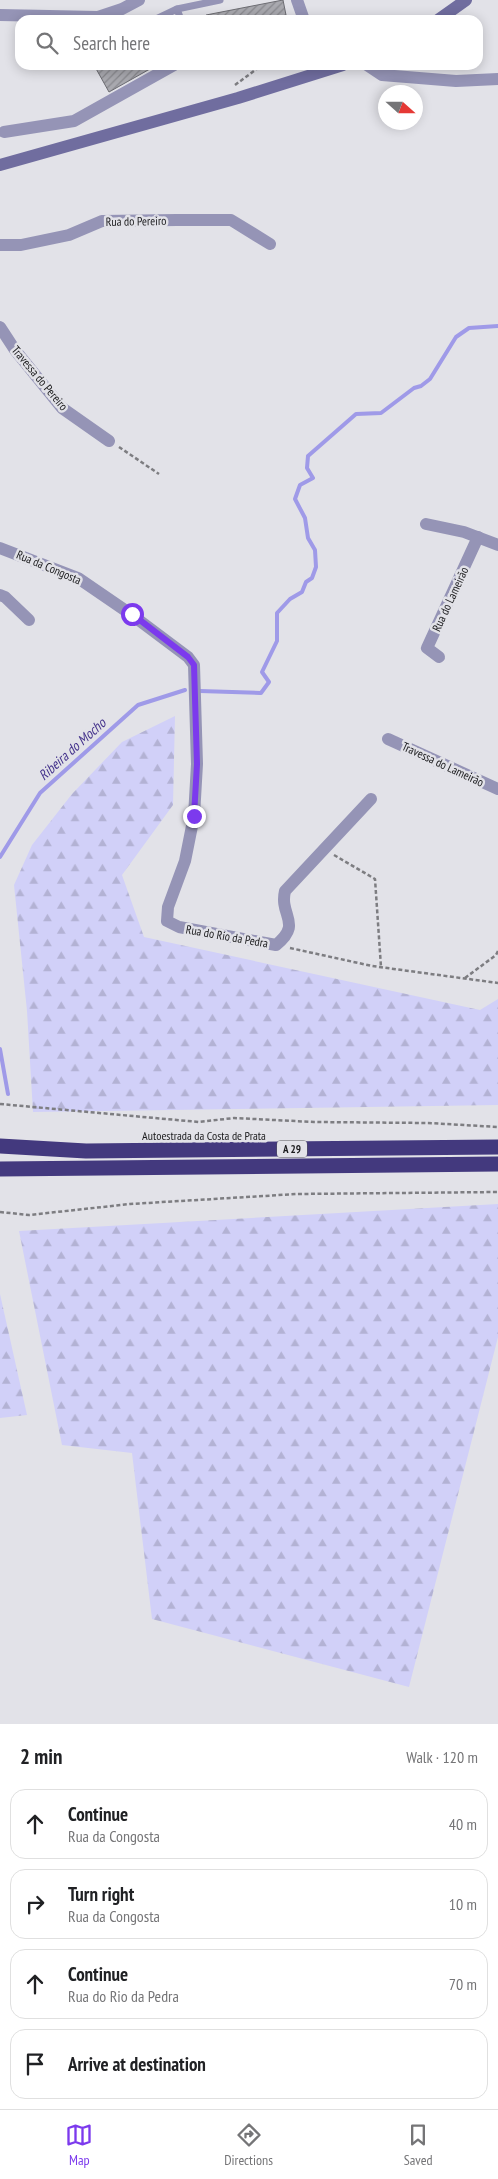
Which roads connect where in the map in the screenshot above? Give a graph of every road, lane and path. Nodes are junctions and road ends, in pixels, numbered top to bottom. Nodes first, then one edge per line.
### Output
1 (139, 0) edge
2 (220, 0) edge
3 (297, 0) edge
4 (466, 0) edge
5 (177, 9) junction
6 (0, 14) edge
7 (33, 15) edge
8 (104, 15) edge
9 (164, 15) edge
10 (179, 15) edge
11 (302, 15) edge
12 (445, 15) edge
13 (165, 70) edge
14 (255, 70) edge
15 (327, 70) edge
16 (375, 70) edge
17 (498, 78) edge
18 (238, 98) junction
19 (4, 132) dead end
20 (0, 165) edge
21 (270, 244) dead end
22 (0, 245) edge
23 (0, 327) edge
24 (109, 440) joint
25 (159, 474) dead end
26 (426, 524) dead end
27 (478, 537) junction
28 (498, 545) edge
29 (0, 548) edge
30 (0, 595) edge
31 (30, 620) dead end
32 (439, 657) dead end
33 (195, 691) joint
34 (388, 739) dead end
35 (498, 789) edge
36 (371, 799) dead end
37 (325, 848) junction
38 (276, 944) junction
39 (498, 951) edge
40 (381, 967) junction
41 (463, 978) junction
42 (498, 983) edge
43 (0, 1104) edge
44 (498, 1127) edge
45 (0, 1146) edge
46 (498, 1147) edge
47 (498, 1164) edge
48 (0, 1169) edge
49 (498, 1192) edge
50 (0, 1212) edge

1 - 8 street
2 - 5 lane
3 - 11 street
4 - 12 street
5 - 9 lane
5 - 10 lane
6 - 7 street
13 - 19 street
14 - 18 path
15 - 18 street
16 - 17 street
18 - 20 street
21 - 22 street, Rua do Pereiro
23 - 24 street, Travessa do Pereiro
24 - 25 path
26 - 27 street
27 - 28 street
27 - 32 street, Rua do Lameirão
29 - 33 street, Rua da Congosta
30 - 31 street
33 - 38 street, Rua do Rio da Pedra
34 - 35 street, Travessa do Lameirão
36 - 37 street, Rua do Rio da Pedra
37 - 38 street, Rua do Rio da Pedra
37 - 40 path
38 - 40 path
39 - 41 path
40 - 41 path
41 - 42 path
43 - 44 path
45 - 46 highway, Autoestrada da Costa de Prata / A 29
47 - 48 highway, A 29
49 - 50 path

